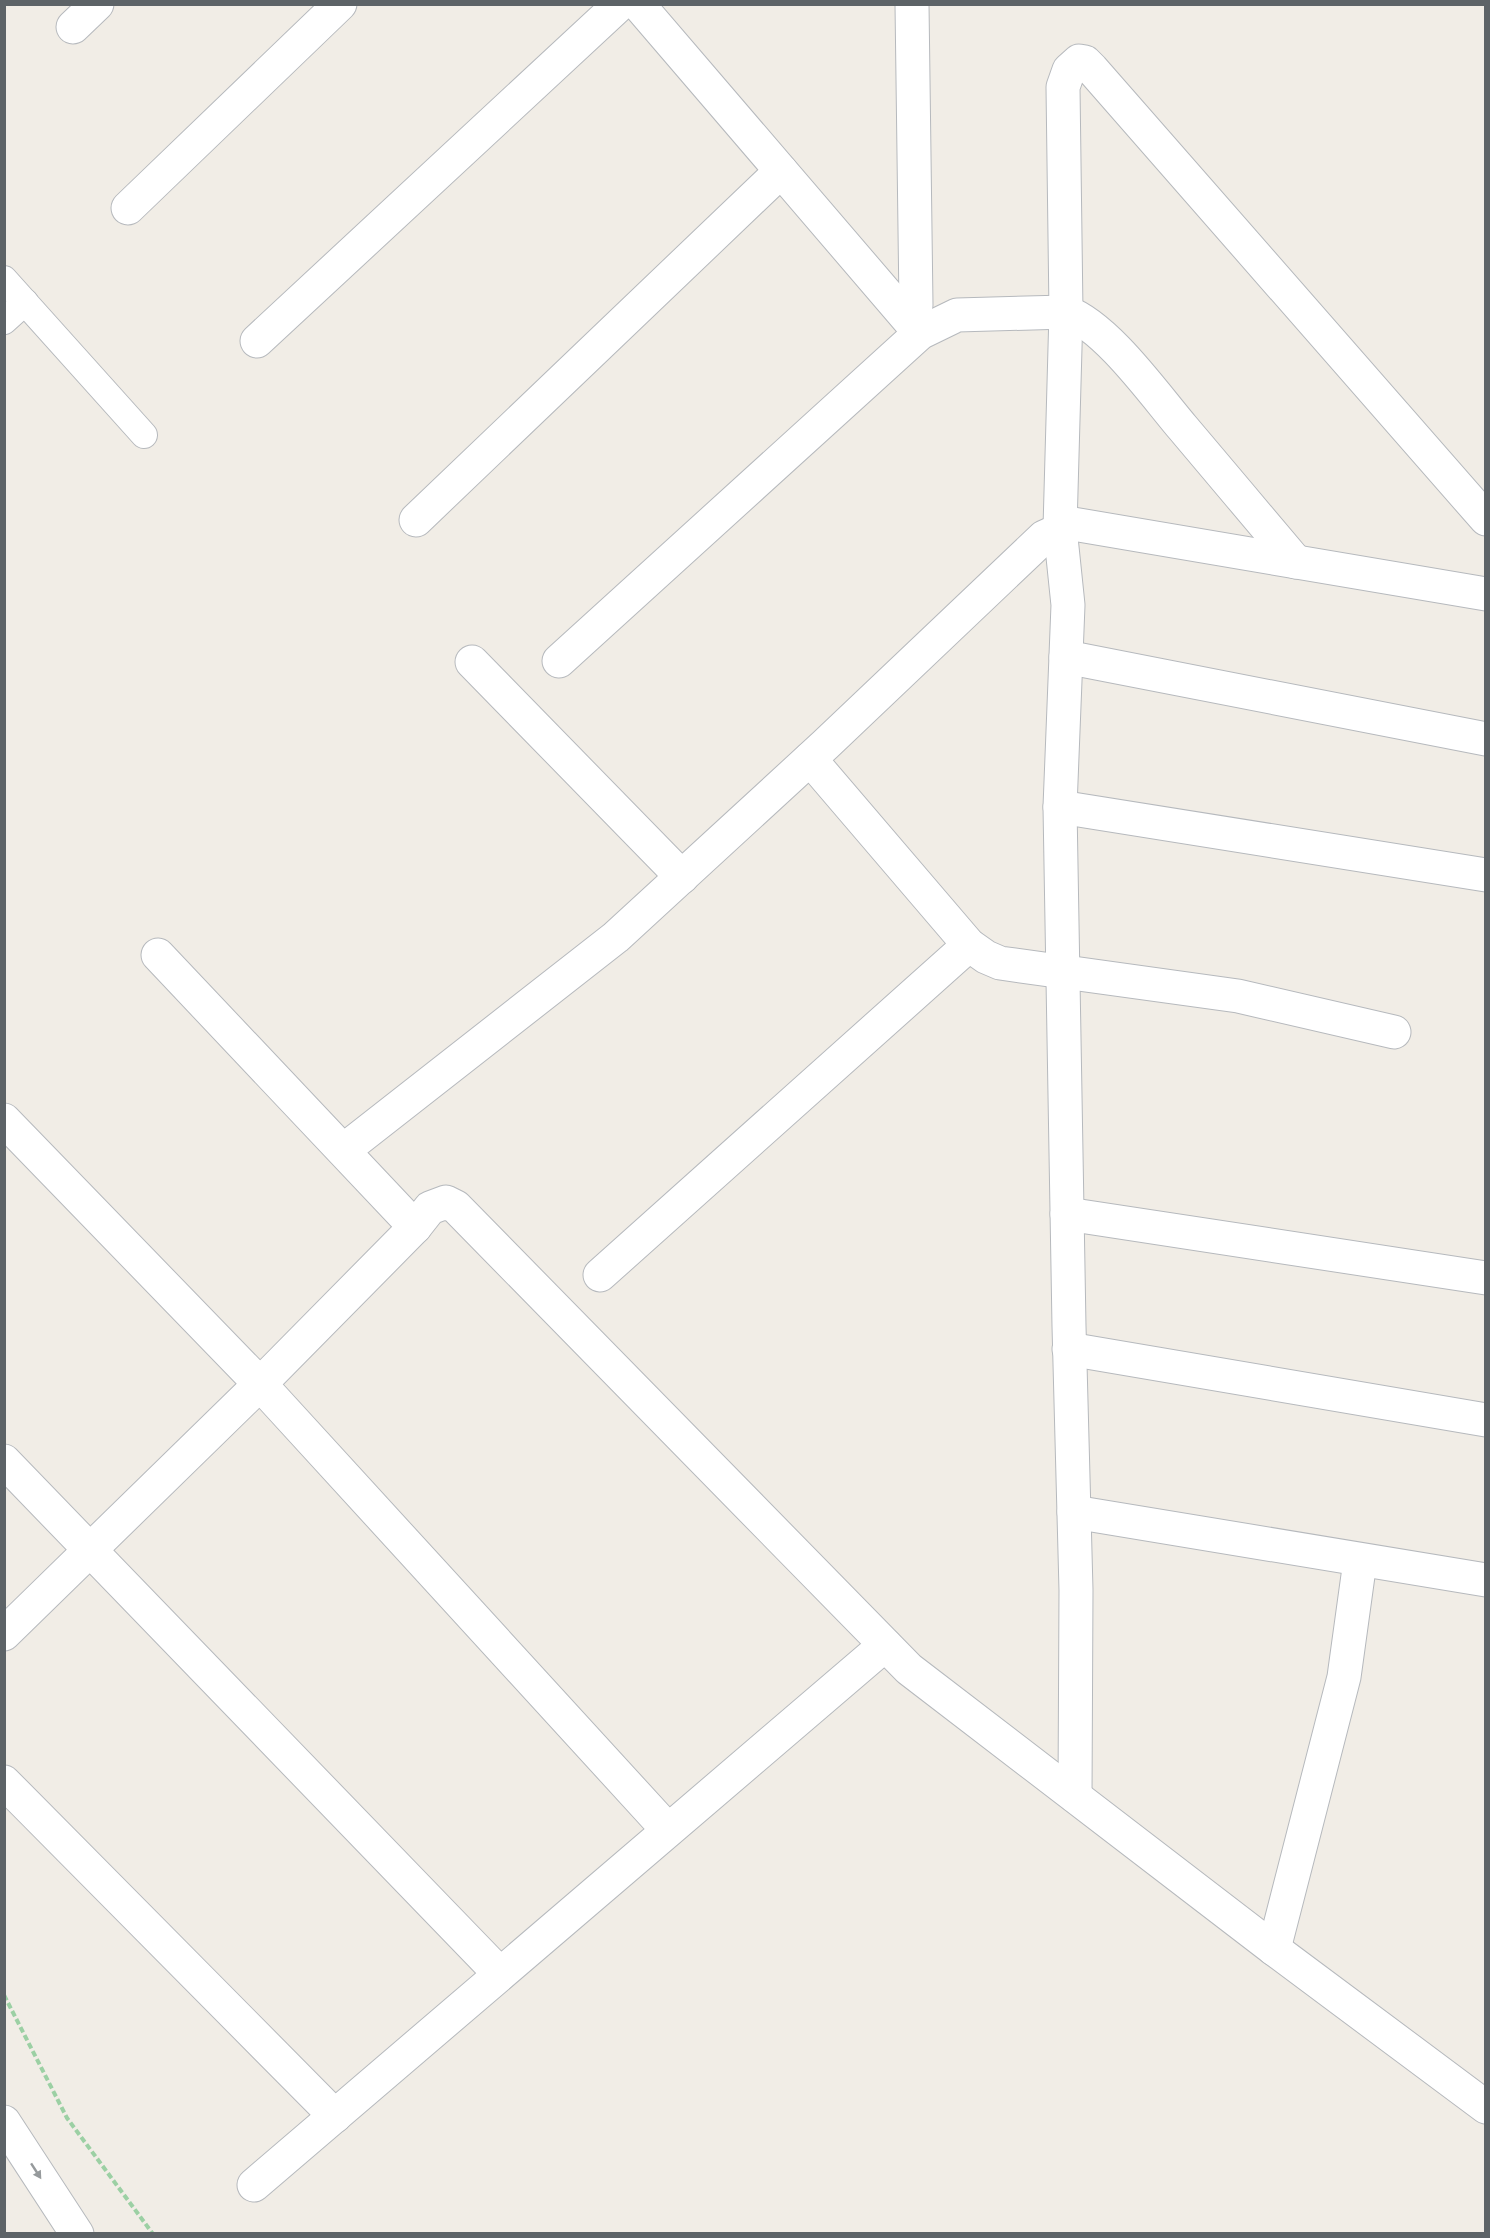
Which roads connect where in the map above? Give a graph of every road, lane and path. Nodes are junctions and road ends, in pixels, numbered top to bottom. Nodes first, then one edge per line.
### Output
1 (97, 4) edge
2 (340, 4) edge
3 (620, 4) edge
4 (638, 4) edge
5 (912, 4) edge
6 (73, 27) dead end
7 (781, 171) junction
8 (128, 208) dead end
9 (4, 279) edge
10 (25, 302) junction
11 (1066, 312) junction
12 (4, 321) edge
13 (917, 328) junction
14 (257, 341) dead end
15 (144, 435) dead end
16 (1485, 519) edge
17 (416, 520) dead end
18 (1060, 528) junction
19 (1296, 562) junction
20 (1485, 594) edge
21 (1066, 657) junction
22 (559, 661) dead end
23 (472, 662) dead end
24 (1485, 739) edge
25 (810, 759) junction
26 (1060, 807) junction
27 (1485, 875) edge
28 (682, 877) junction
29 (969, 945) junction
30 (158, 955) dead end
31 (1064, 972) junction
32 (1394, 1032) dead end
33 (4, 1120) edge
34 (344, 1150) junction
35 (1067, 1214) junction
36 (415, 1227) junction
37 (600, 1275) dead end
38 (1485, 1278) edge
39 (1069, 1349) junction
40 (260, 1384) junction
41 (1485, 1420) edge
42 (4, 1461) edge
43 (1074, 1512) junction
44 (89, 1550) junction
45 (1360, 1561) junction
46 (1485, 1580) edge
47 (4, 1634) edge
48 (885, 1645) junction
49 (4, 1782) edge
50 (1075, 1796) junction
51 (668, 1830) junction
52 (1274, 1949) junction
53 (500, 1974) junction
54 (4, 1995) edge
55 (1485, 2107) edge
56 (335, 2116) junction
57 (4, 2122) edge
58 (254, 2185) dead end
59 (77, 2234) edge
60 (153, 2234) edge

1 - 6 street
2 - 8 street
3 - 14 street
4 - 7 street
5 - 13 street
7 - 13 street
7 - 17 street
9 - 10 lane
10 - 12 lane
10 - 15 lane
11 - 13 street
11 - 16 street
11 - 18 street
11 - 19 street
13 - 22 street
18 - 19 street
18 - 21 street
18 - 25 street
19 - 20 street
21 - 24 street
21 - 26 street
23 - 28 street
25 - 28 street
25 - 29 street
26 - 27 street
26 - 31 street
28 - 34 street
29 - 31 street
29 - 37 street
30 - 34 street
31 - 32 street
31 - 35 street
33 - 40 street
34 - 36 street
35 - 38 street
35 - 39 street
36 - 40 street
36 - 48 street
39 - 41 street
39 - 43 street
40 - 44 street
40 - 51 street
42 - 44 street
43 - 45 street
43 - 50 street
44 - 47 street
44 - 53 street
45 - 46 street
45 - 52 street
48 - 50 street
48 - 51 street
49 - 56 street
50 - 52 street
51 - 53 street
52 - 55 street
53 - 56 street
54 - 60 path
56 - 58 street
57 -> 59 street

